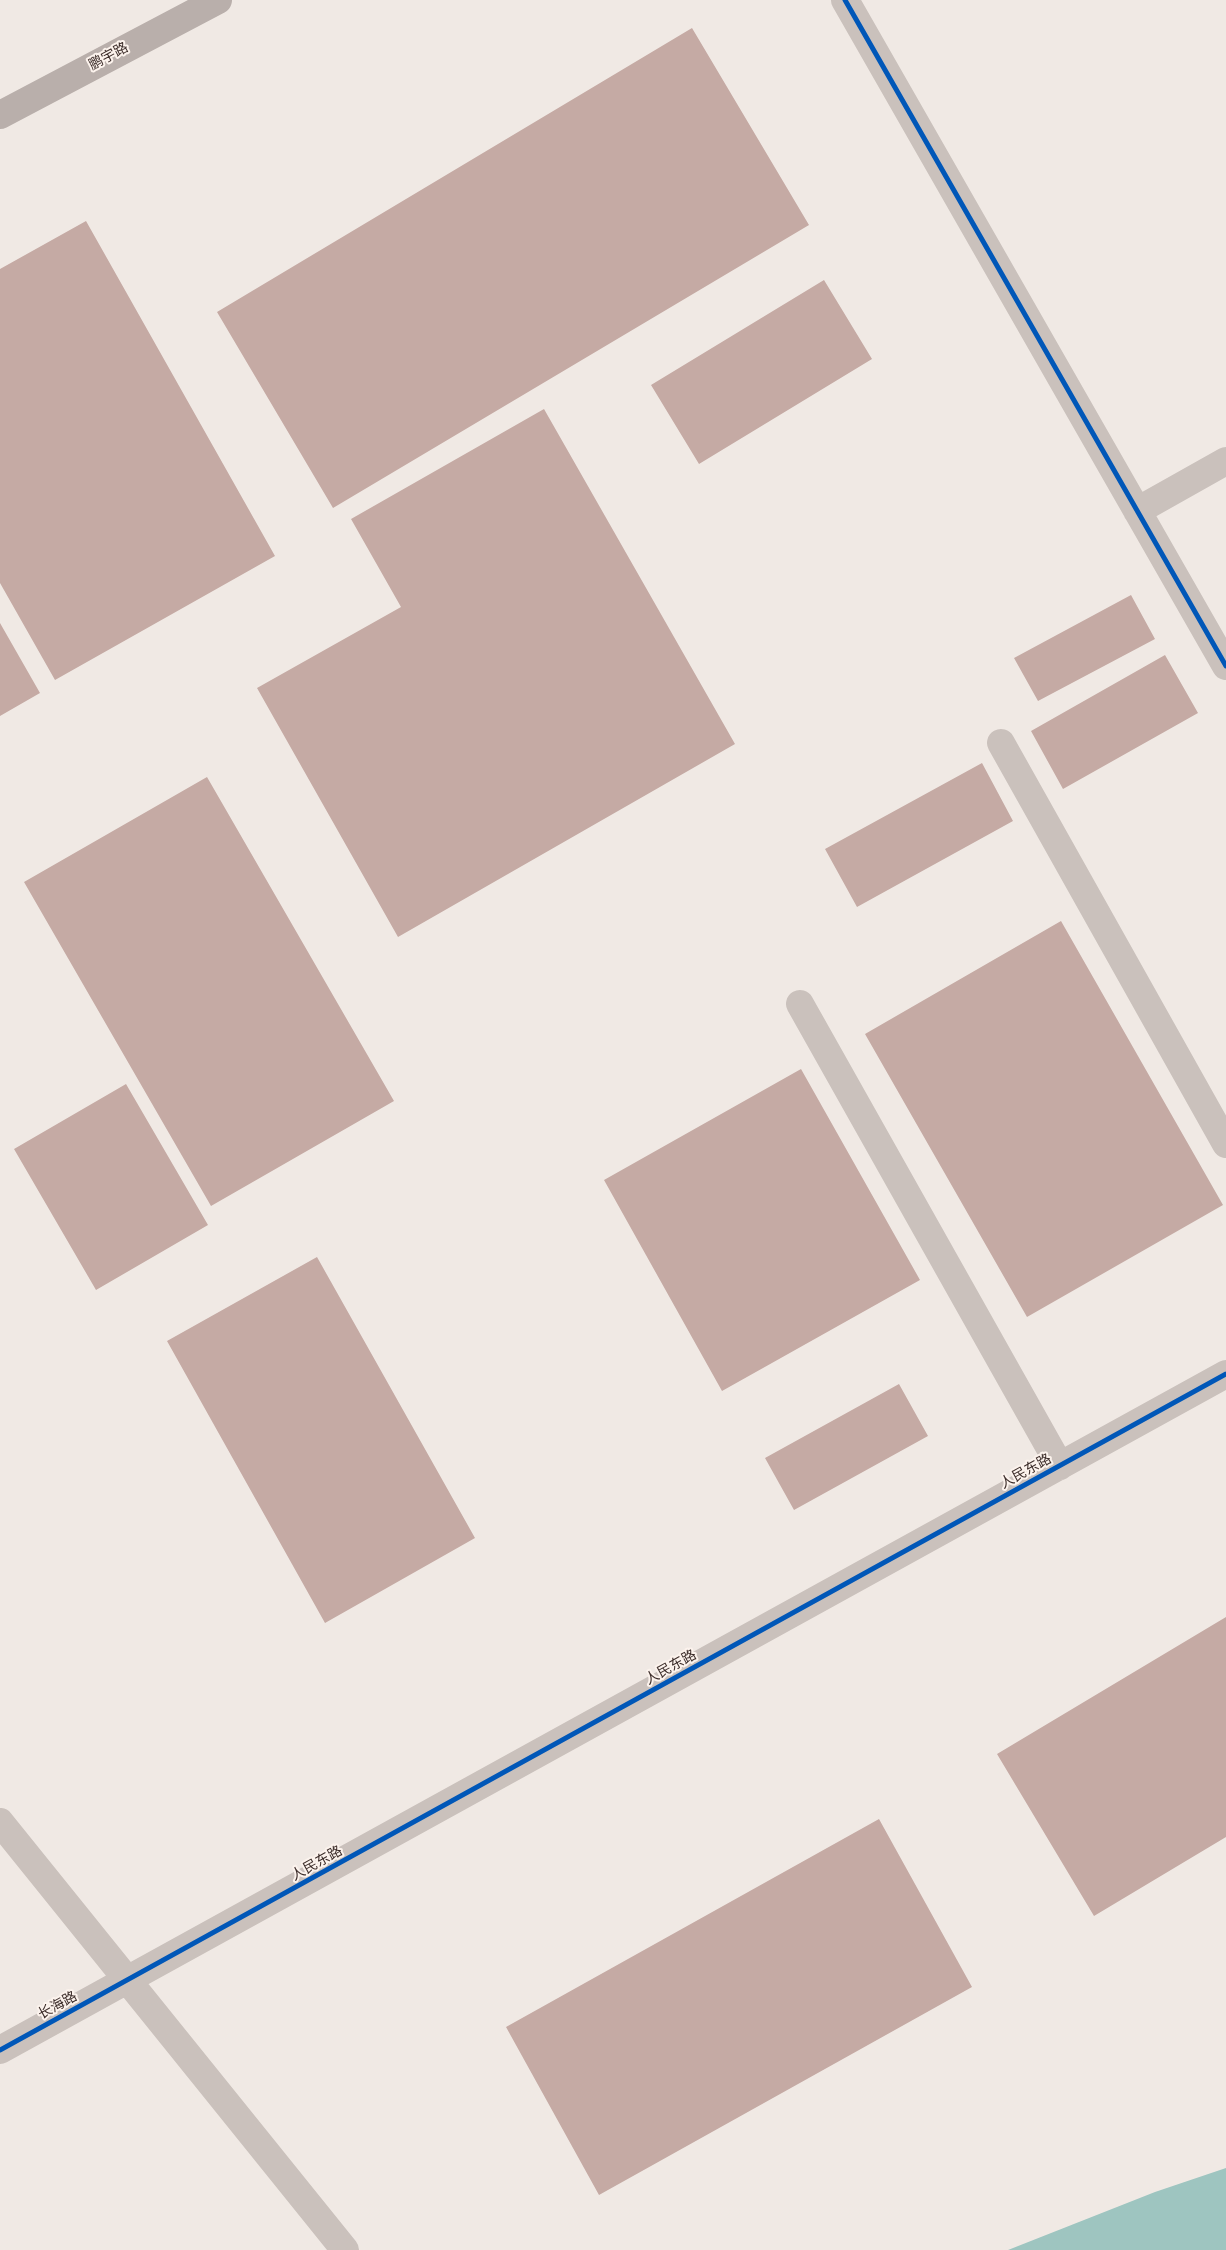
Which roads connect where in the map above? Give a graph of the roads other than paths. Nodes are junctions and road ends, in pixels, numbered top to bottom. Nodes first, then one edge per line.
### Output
1 (218, 0) edge
2 (845, 0) edge
3 (0, 115) edge
4 (1226, 461) edge
5 (1137, 511) junction
6 (1226, 666) edge
7 (1001, 743) dead end
8 (800, 1004) dead end
9 (1226, 1144) edge
10 (1226, 1374) edge
11 (1060, 1466) junction
12 (0, 1822) edge
13 (126, 1981) junction
14 (0, 2050) edge
15 (345, 2250) edge

1 - 3 main road, 鹏宇路
2 - 5 street
4 - 5 street
5 - 6 street
7 - 9 street
8 - 11 street
10 - 11 street, 人民东路
11 - 13 street, 人民东路
12 - 13 street
13 - 14 street, 长海路
13 - 15 street

